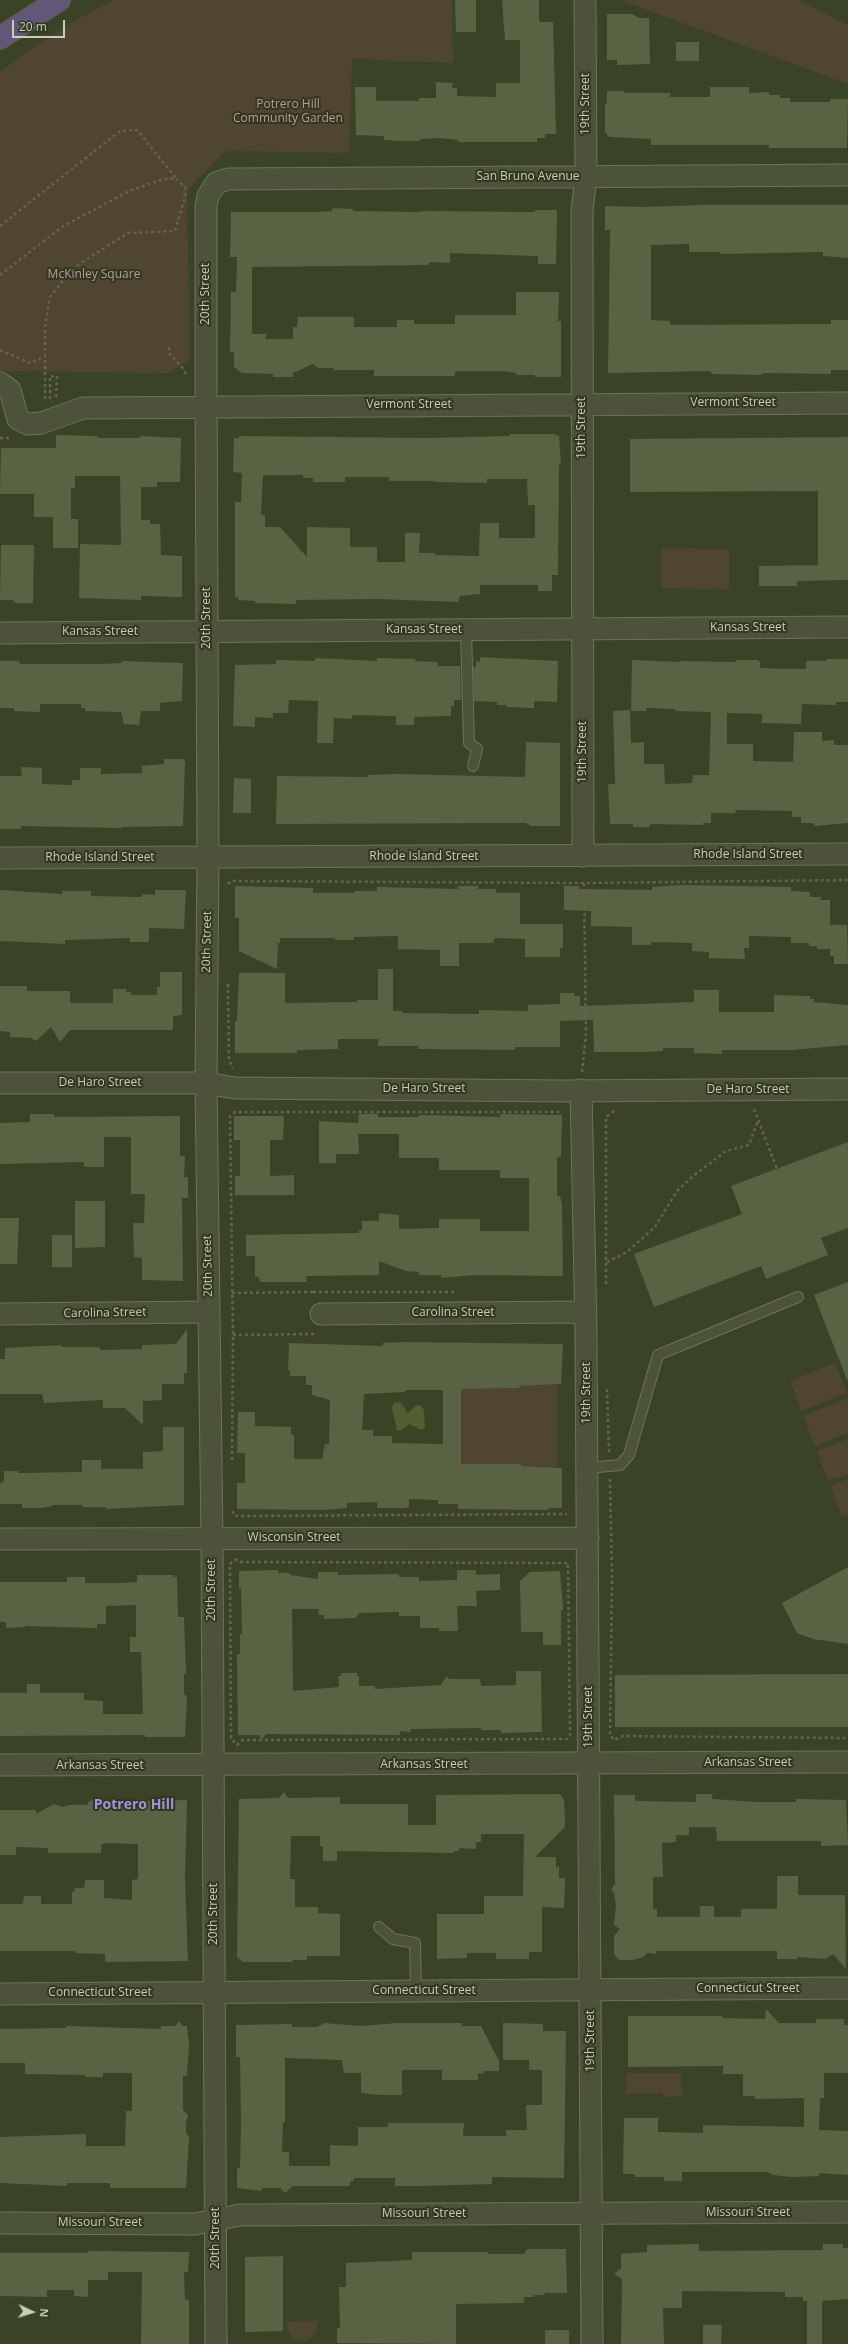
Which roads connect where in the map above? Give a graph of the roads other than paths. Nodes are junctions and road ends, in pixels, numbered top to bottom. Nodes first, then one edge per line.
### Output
1 (59, 0) edge
2 (585, 0) edge
3 (0, 38) edge
4 (848, 175) edge
5 (586, 177) junction
6 (211, 189) joint
7 (0, 383) edge
8 (848, 403) edge
9 (582, 404) junction
10 (206, 406) junction
11 (848, 627) edge
12 (584, 629) junction
13 (466, 630) junction
14 (207, 631) junction
15 (0, 633) edge
16 (473, 766) dead end
17 (848, 854) edge
18 (583, 856) junction
19 (0, 858) edge
20 (208, 858) junction
21 (0, 1083) edge
22 (206, 1083) junction
23 (848, 1089) edge
24 (581, 1090) junction
25 (798, 1297) dead end
26 (209, 1312) junction
27 (586, 1312) junction
28 (0, 1314) edge
29 (320, 1314) road end
30 (587, 1468) junction
31 (212, 1538) junction
32 (588, 1538) junction
33 (0, 1539) edge
34 (848, 1762) edge
35 (589, 1764) junction
36 (0, 1765) edge
37 (213, 1766) junction
38 (379, 1928) dead end
39 (848, 1988) edge
40 (590, 1990) junction
41 (416, 1991) junction
42 (214, 1992) junction
43 (0, 1994) edge
44 (848, 2212) edge
45 (592, 2213) junction
46 (216, 2220) junction
47 (0, 2223) edge
48 (216, 2344) edge
49 (592, 2344) edge

1 - 3 highway
2 - 5 street, 19th Street
4 - 5 street, San Bruno Avenue
5 - 6 street, San Bruno Avenue
5 - 9 street, 19th Street
6 - 10 street, 20th Street
7 - 10 street, Vermont Street
8 - 9 street, Vermont Street
9 - 10 street, Vermont Street
9 - 12 street, 19th Street
10 - 14 street, 20th Street
11 - 12 street, Kansas Street
12 - 13 street, Kansas Street
12 - 18 street, 19th Street
13 - 14 street, Kansas Street
13 - 16 lane
14 - 15 street, Kansas Street
14 - 20 street, 20th Street
17 - 18 street, Rhode Island Street
18 - 20 street, Rhode Island Street
19 - 20 street, Rhode Island Street
20 - 22 street, 20th Street
21 - 22 street, De Haro Street
22 - 24 street, De Haro Street
22 - 26 street, 20th Street
23 - 24 street, De Haro Street
24 - 27 street, 19th Street
25 - 30 lane
26 - 28 street, Carolina Street
26 - 31 street, 20th Street
27 - 29 street, Carolina Street
27 - 30 street, 19th Street
30 - 32 street, 19th Street
31 - 32 street, Wisconsin Street
31 - 33 street, Wisconsin Street
31 - 37 street, 20th Street
32 - 35 street, 19th Street
34 - 35 street, Arkansas Street
35 - 37 street, Arkansas Street
35 - 40 street, 19th Street
36 - 37 street, Arkansas Street
37 - 42 street, 20th Street
38 - 41 lane
39 - 40 street, Connecticut Street
40 - 41 street, Connecticut Street
40 - 45 street, 19th Street
41 - 42 street, Connecticut Street
42 - 43 street, Connecticut Street
42 - 46 street, 20th Street
44 - 45 street, Missouri Street
45 - 46 street, Missouri Street
45 - 49 street, 19th Street
46 - 47 street, Missouri Street
46 - 48 street, 20th Street

